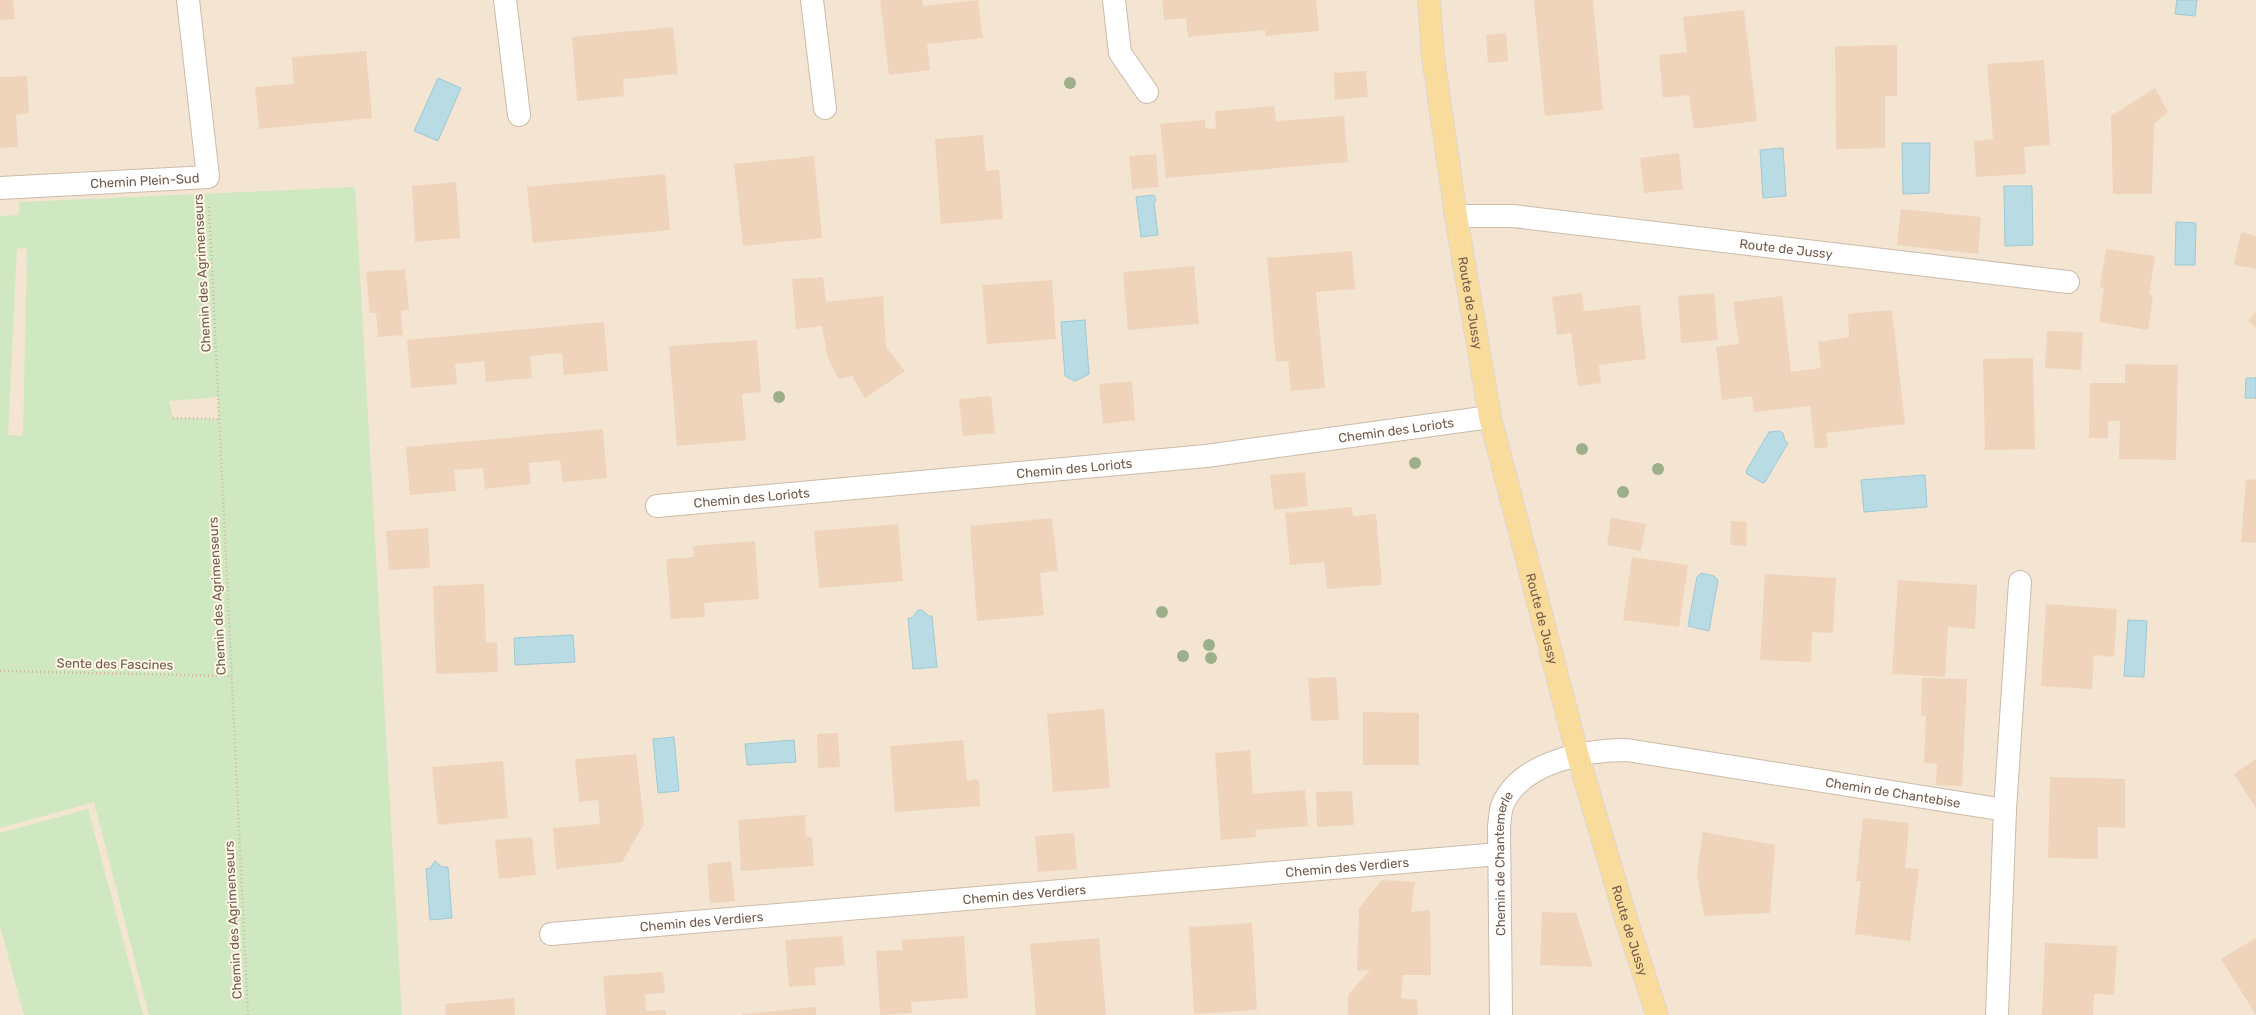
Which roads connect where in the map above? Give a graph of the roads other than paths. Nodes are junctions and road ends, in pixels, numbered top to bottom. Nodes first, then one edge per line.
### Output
1 (188, 0) edge
2 (505, 0) edge
3 (812, 0) edge
4 (1114, 0) edge
5 (1429, 0) edge
6 (1147, 92) dead end
7 (825, 108) dead end
8 (519, 115) dead end
9 (0, 188) edge
10 (1456, 216) junction
11 (2068, 282) dead end
12 (1490, 417) junction
13 (657, 506) dead end
14 (2020, 582) dead end
15 (1578, 756) junction
16 (2005, 810) junction
17 (1499, 854) junction
18 (551, 934) dead end
19 (1501, 1015) edge
20 (1658, 1015) edge
21 (1997, 1015) edge

1 - 9 street, Chemin Plein-Sud
2 - 8 street
3 - 7 street
4 - 6 street
5 - 10 main road, Route de Jussy
10 - 11 street, Route de Jussy
10 - 12 main road, Route de Jussy
12 - 13 street, Chemin des Loriots
12 - 15 main road, Route de Jussy
14 - 16 street
15 - 16 street, Chemin de Chantebise
15 - 17 street, Chemin de Chantemerle
15 - 20 main road, Route de Jussy
16 - 21 street
17 - 18 street, Chemin des Verdiers
17 - 19 street, Chemin de Chantemerle

